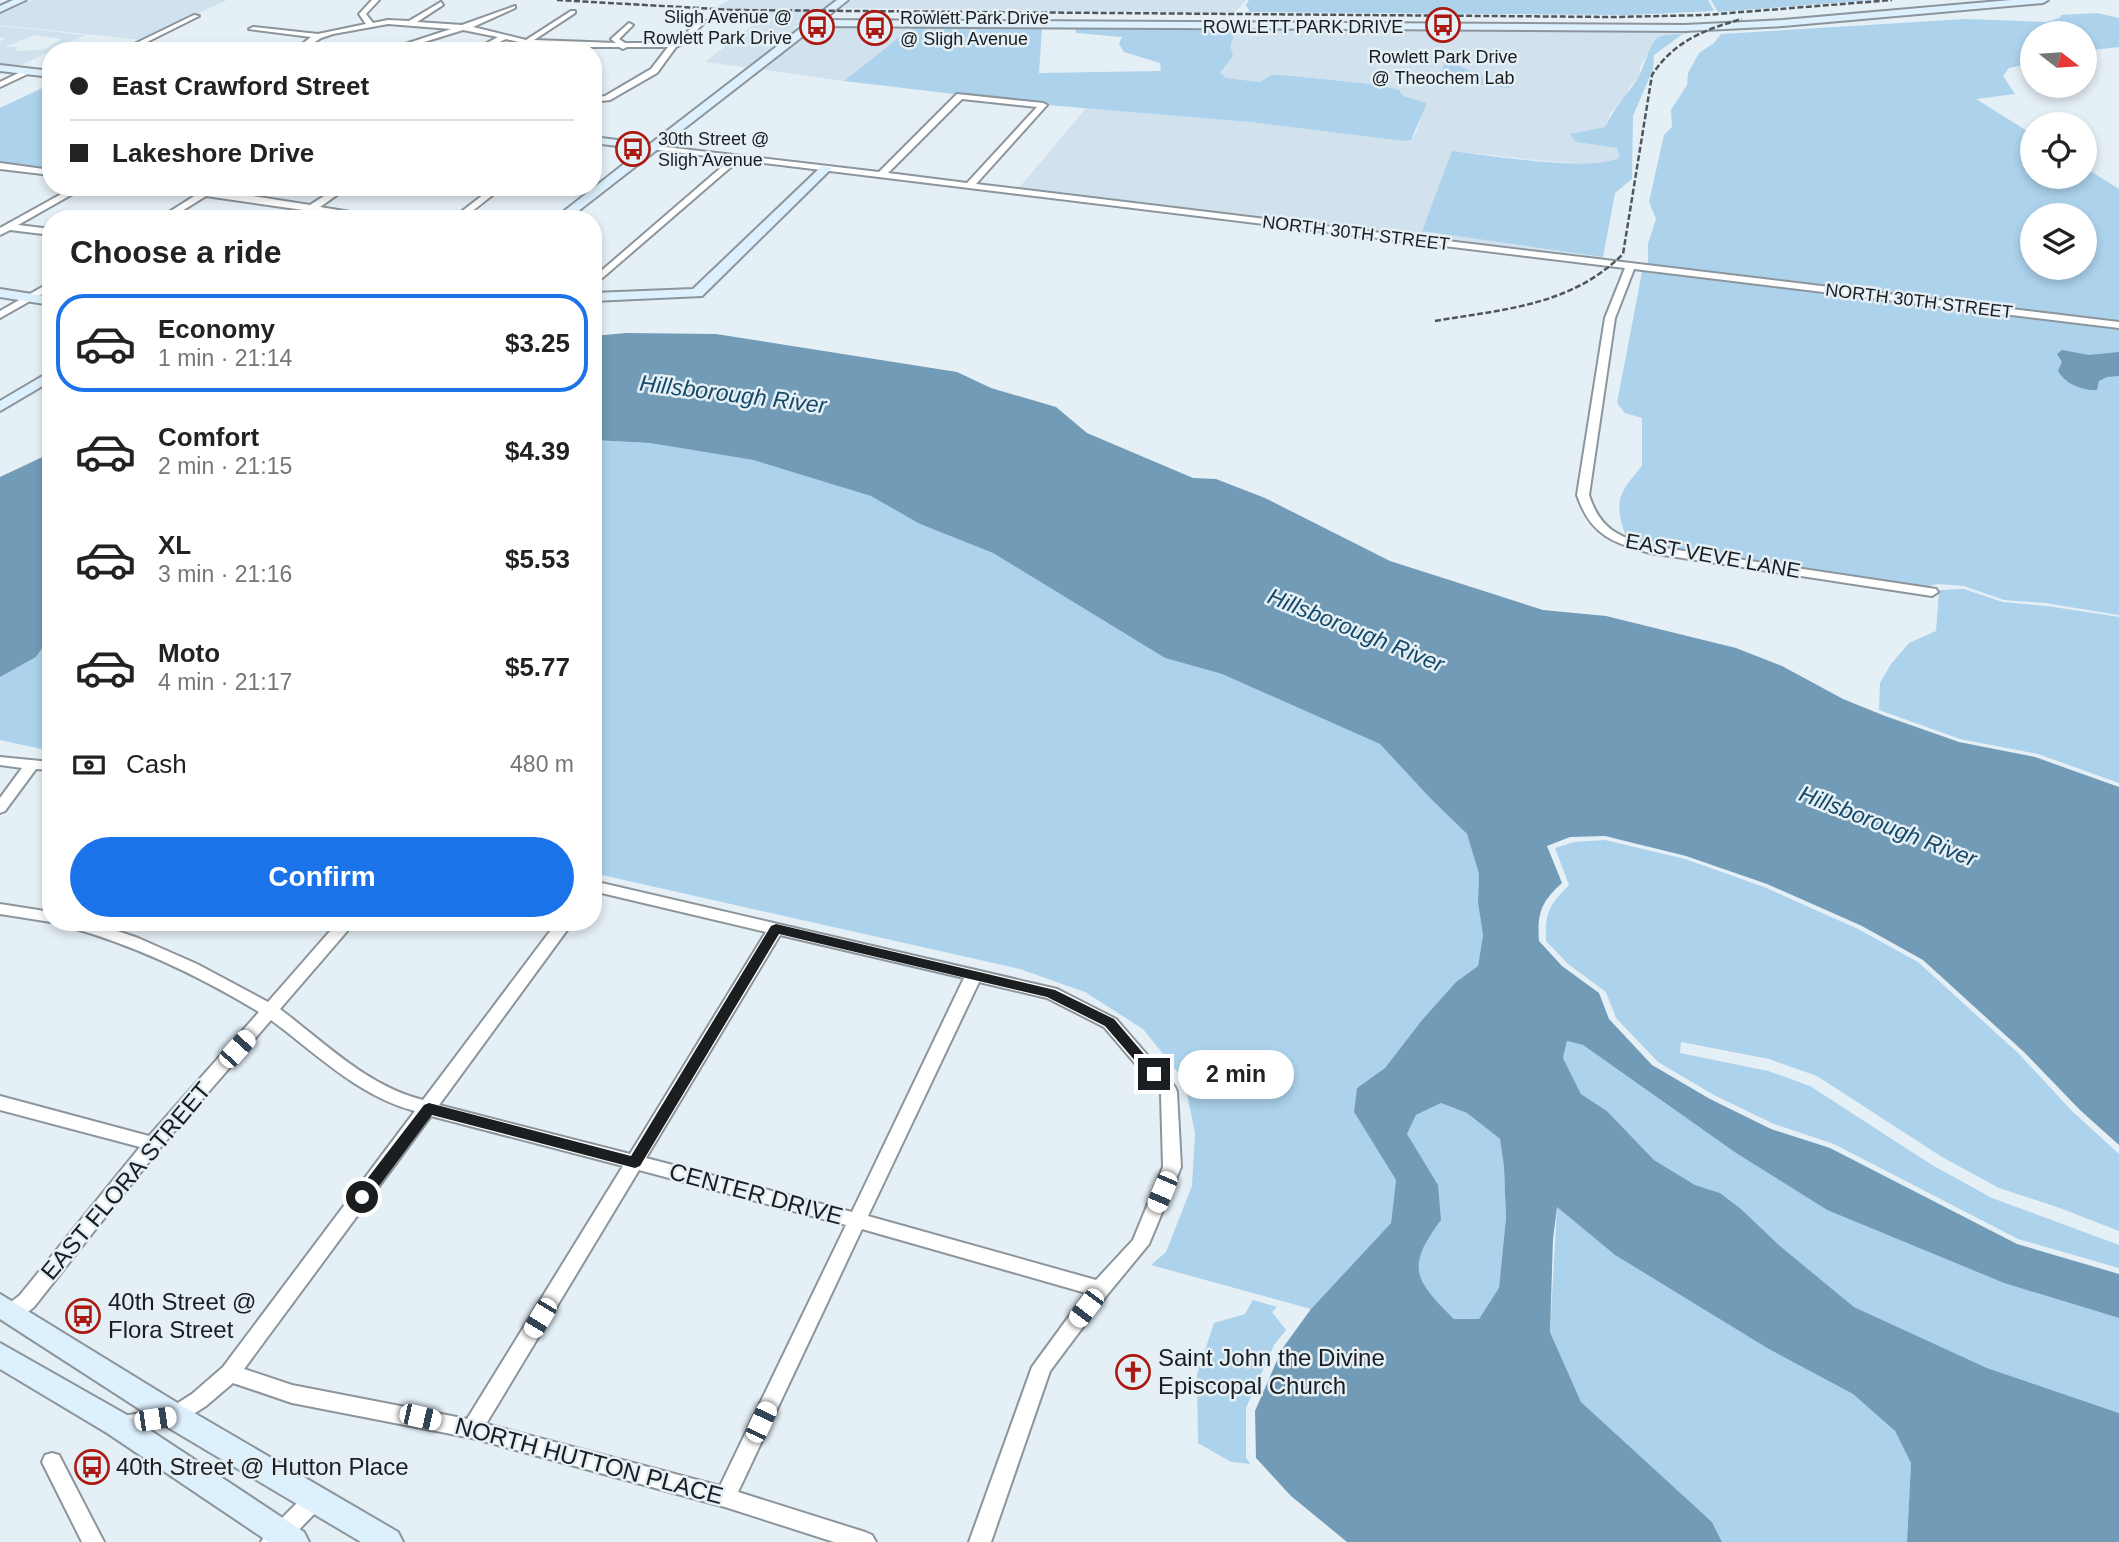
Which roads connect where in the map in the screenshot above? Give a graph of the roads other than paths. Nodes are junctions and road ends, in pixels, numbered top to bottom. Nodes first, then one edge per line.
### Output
1 (21, 0) edge
2 (376, 0) edge
3 (844, 0) edge
4 (2043, 0) edge
5 (441, 4) dead end
6 (513, 7) dead end
7 (0, 9) edge
8 (352, 11) dead end
9 (363, 12) junction
10 (573, 12) dead end
11 (196, 16) dead end
12 (818, 19) junction
13 (702, 21) dead end
14 (412, 22) junction
15 (370, 24) junction
16 (629, 25) dead end
17 (460, 28) junction
18 (253, 29) dead end
19 (318, 36) junction
20 (500, 38) junction
21 (142, 42) edge
22 (309, 42) edge
23 (416, 42) edge
24 (492, 42) edge
25 (527, 42) joint
26 (673, 45) junction
27 (602, 46) edge
28 (623, 47) junction
29 (0, 68) edge
30 (30, 71) junction
31 (42, 73) edge
32 (0, 85) edge
33 (602, 98) edge
34 (602, 141) edge
35 (651, 147) junction
36 (737, 158) junction
37 (0, 166) edge
38 (826, 168) junction
39 (42, 172) edge
40 (881, 175) junction
41 (970, 185) junction
42 (602, 186) edge
43 (65, 196) edge
44 (199, 196) edge
45 (224, 196) edge
46 (330, 196) edge
47 (487, 196) edge
48 (589, 196) edge
49 (311, 209) junction
50 (177, 210) edge
51 (319, 210) edge
52 (468, 210) edge
53 (571, 210) edge
54 (5, 229) edge
55 (42, 231) edge
56 (1629, 267) junction
57 (602, 275) edge
58 (42, 291) edge
59 (0, 293) edge
60 (602, 297) edge
61 (30, 298) junction
62 (42, 300) edge
63 (0, 315) edge
64 (2119, 325) edge
65 (42, 381) edge
66 (2, 405) edge
67 (1932, 592) dead end
68 (0, 761) edge
69 (33, 763) junction
70 (42, 764) edge
71 (0, 808) edge
72 (602, 889) edge
73 (0, 908) edge
74 (42, 915) edge
75 (776, 929) junction
76 (106, 931) edge
77 (339, 931) edge
78 (558, 931) edge
79 (974, 975) junction
80 (271, 1012) junction
81 (0, 1103) edge
82 (429, 1108) junction
83 (153, 1144) junction
84 (635, 1162) junction
85 (856, 1220) junction
86 (1100, 1289) junction
87 (7, 1309) edge
88 (0, 1355) edge
89 (230, 1373) junction
90 (174, 1416) junction
91 (117, 1424) junction
92 (472, 1429) junction
93 (52, 1462) dead end
94 (725, 1497) junction
95 (315, 1499) junction
96 (282, 1539) edge
97 (93, 1542) edge
98 (388, 1542) edge
99 (864, 1542) edge
100 (980, 1542) edge

1 - 7 street
2 - 9 street
3 - 12 street
4 - 12 street, ROWLETT PARK DRIVE
5 - 14 street
6 - 17 street
8 - 9 street
9 - 15 street
10 - 25 street
11 - 21 street
12 - 35 street
13 - 26 street
14 - 15 street
14 - 17 street
15 - 19 street
16 - 28 street
17 - 20 street
17 - 23 street
18 - 19 street
19 - 22 street
20 - 24 street
20 - 25 street
26 - 28 street
26 - 33 street
27 - 28 street
29 - 30 street
30 - 31 street
30 - 32 street
34 - 35 street, NORTH 30TH STREET
35 - 36 street, NORTH 30TH STREET
35 - 42 street
36 - 38 street, NORTH 30TH STREET
36 - 57 street
37 - 39 street
38 - 40 street, NORTH 30TH STREET
38 - 60 street
40 - 41 street, NORTH 30TH STREET
40 - 41 street
41 - 56 street, NORTH 30TH STREET
43 - 54 street
44 - 50 street
45 - 49 street
46 - 49 street
47 - 52 street
48 - 53 street
49 - 51 street
54 - 55 street
56 - 64 street, NORTH 30TH STREET
56 - 67 street, EAST VEVE LANE
58 - 61 street
59 - 61 street
61 - 62 street
61 - 63 street
65 - 66 street
68 - 69 street
69 - 70 street
69 - 71 street
72 - 75 street
73 - 74 street
75 - 79 street
75 - 84 street
76 - 80 street, CENTER DRIVE
77 - 80 street, EAST FLORA STREET
78 - 82 street
79 - 85 street
79 - 86 street
80 - 82 street, CENTER DRIVE
80 - 83 street, EAST FLORA STREET
81 - 83 street
82 - 84 street, CENTER DRIVE
82 - 89 street
83 - 87 street, EAST FLORA STREET
84 - 85 street, CENTER DRIVE
84 - 92 street
85 - 86 street, CENTER DRIVE
85 - 94 street
86 - 100 street
87 - 90 street
88 - 91 street
89 - 90 street
89 - 92 street, NORTH HUTTON PLACE
90 - 91 street
90 - 95 street
91 - 96 street
92 - 94 street, NORTH HUTTON PLACE
93 - 97 street
94 - 99 street, NORTH HUTTON PLACE
95 - 96 street
95 - 98 street

